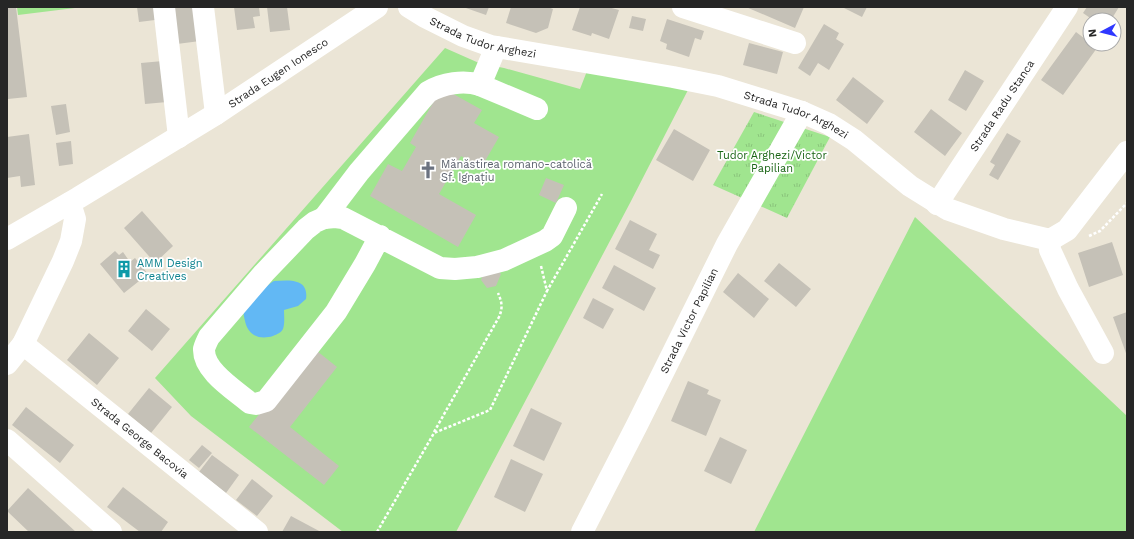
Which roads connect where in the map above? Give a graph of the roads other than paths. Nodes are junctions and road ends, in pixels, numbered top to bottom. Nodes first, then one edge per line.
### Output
1 (164, 7) edge
2 (203, 7) edge
3 (377, 7) edge
4 (409, 7) edge
5 (683, 7) edge
6 (1067, 7) edge
7 (795, 43) dead end
8 (496, 47) junction
9 (480, 85) junction
10 (537, 109) dead end
11 (802, 112) junction
12 (216, 114) junction
13 (179, 136) junction
14 (1127, 152) edge
15 (70, 203) junction
16 (937, 204) junction
17 (566, 208) dead end
18 (324, 218) junction
19 (380, 236) junction
20 (7, 239) edge
21 (1049, 239) junction
22 (23, 344) junction
23 (1103, 353) dead end
24 (7, 364) edge
25 (7, 440) edge
26 (110, 532) edge
27 (257, 532) edge
28 (582, 532) edge

1 - 13 street
2 - 12 street
3 - 12 street, Strada Eugen Ionesco
4 - 8 street, Strada Tudor Arghezi
5 - 7 street
6 - 16 street, Strada Radu Stanca
8 - 9 street
8 - 11 street, Strada Tudor Arghezi
9 - 10 street
9 - 18 street
11 - 16 street, Strada Tudor Arghezi
11 - 28 street, Strada Victor Papilian
12 - 13 street, Strada Eugen Ionesco
13 - 15 street, Strada Eugen Ionesco
14 - 21 street
15 - 20 street, Strada Eugen Ionesco
15 - 22 street
16 - 21 street, Strada Tudor Arghezi
17 - 19 street
18 - 19 street
18 - 19 street
21 - 23 street
22 - 24 street
22 - 27 street, Strada George Bacovia
25 - 26 street

